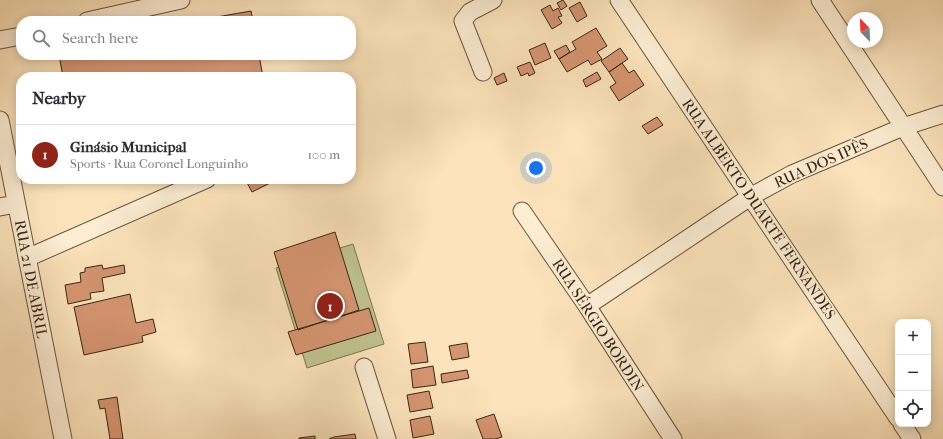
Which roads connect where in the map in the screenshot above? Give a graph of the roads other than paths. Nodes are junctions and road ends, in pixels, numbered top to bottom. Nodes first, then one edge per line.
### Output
1 (181, 0) edge
2 (493, 0) edge
3 (619, 0) edge
4 (820, 0) edge
5 (109, 16) edge
6 (16, 37) edge
7 (0, 40) edge
8 (483, 72) dead end
9 (943, 114) edge
10 (0, 120) edge
11 (902, 127) junction
12 (196, 184) edge
13 (943, 187) edge
14 (750, 197) junction
15 (8, 206) edge
16 (522, 211) dead end
17 (27, 258) junction
18 (587, 306) junction
19 (364, 367) dead end
20 (895, 414) edge
21 (904, 427) edge
22 (63, 439) edge
23 (387, 439) edge
24 (672, 439) edge
25 (912, 439) edge

1 - 5 street
2 - 8 street
3 - 14 street, RUA ALBERTO DUARTE FERNANDES
4 - 11 street
6 - 7 street
9 - 11 street, RUA DOS IPÊS
10 - 15 street, RUA 21 DE ABRIL
11 - 13 street
11 - 14 street, RUA DOS IPÊS
12 - 17 street
14 - 18 street, RUA DOS IPÊS
14 - 20 street, RUA ALBERTO DUARTE FERNANDES
15 - 17 street, RUA 21 DE ABRIL
16 - 18 street, RUA SÉRGIO BORDIN
17 - 22 street, RUA 21 DE ABRIL
18 - 24 street, RUA SÉRGIO BORDIN
19 - 23 street
21 - 25 street

